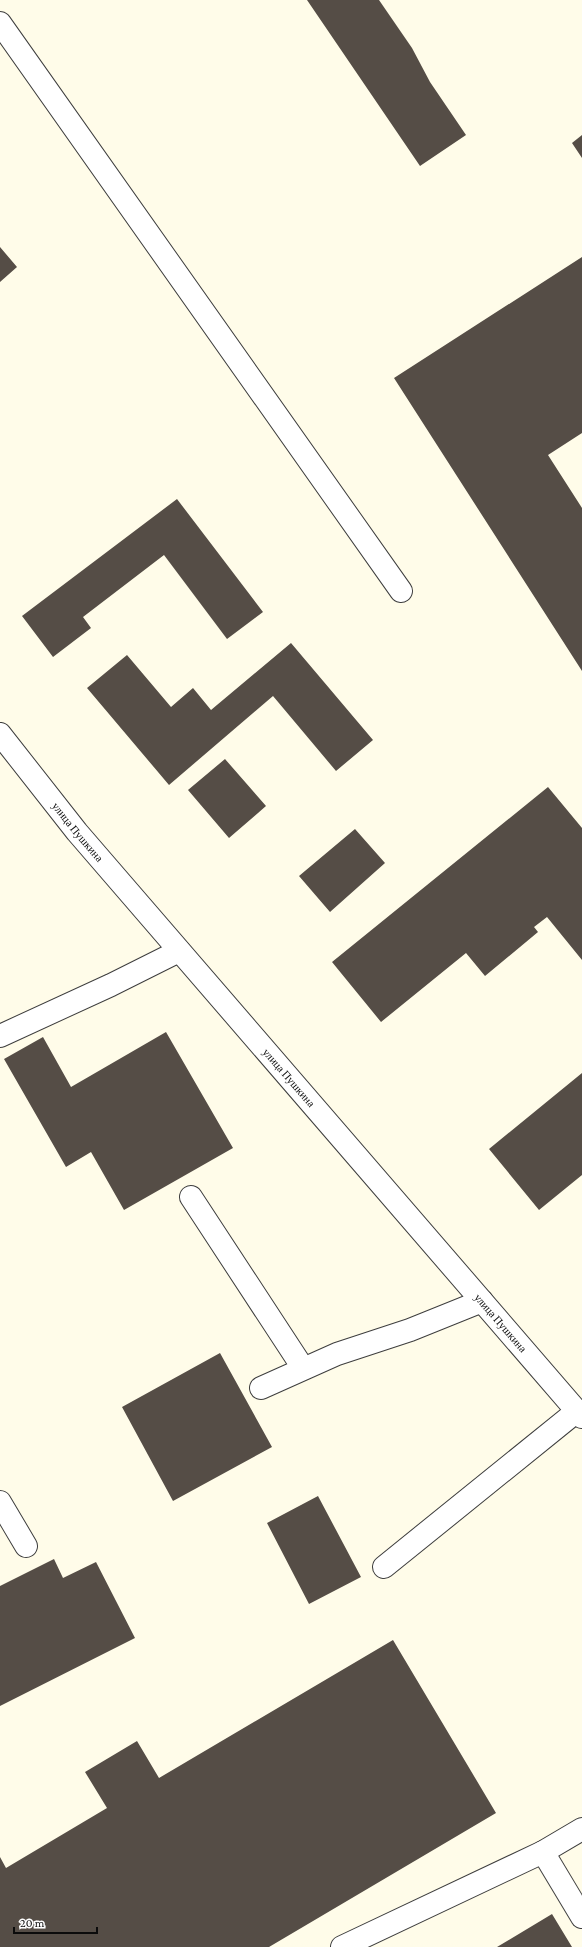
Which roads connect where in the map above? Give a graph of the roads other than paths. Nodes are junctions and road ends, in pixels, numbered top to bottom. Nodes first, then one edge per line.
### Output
1 (0, 23) edge
2 (401, 591) dead end
3 (0, 734) edge
4 (179, 951) junction
5 (0, 1036) edge
6 (191, 1197) dead end
7 (482, 1301) junction
8 (303, 1368) junction
9 (261, 1388) dead end
10 (580, 1414) edge
11 (0, 1502) edge
12 (26, 1546) dead end
13 (384, 1567) dead end
14 (582, 1829) edge
15 (543, 1852) junction
16 (582, 1917) edge
17 (342, 1947) edge

1 - 2 street
3 - 4 street, улица Пушкина
4 - 5 street
4 - 7 street, улица Пушкина
6 - 8 street
7 - 8 street
7 - 10 street, улица Пушкина
8 - 9 street
10 - 13 street
11 - 12 street
14 - 15 street
15 - 16 street
15 - 17 street

